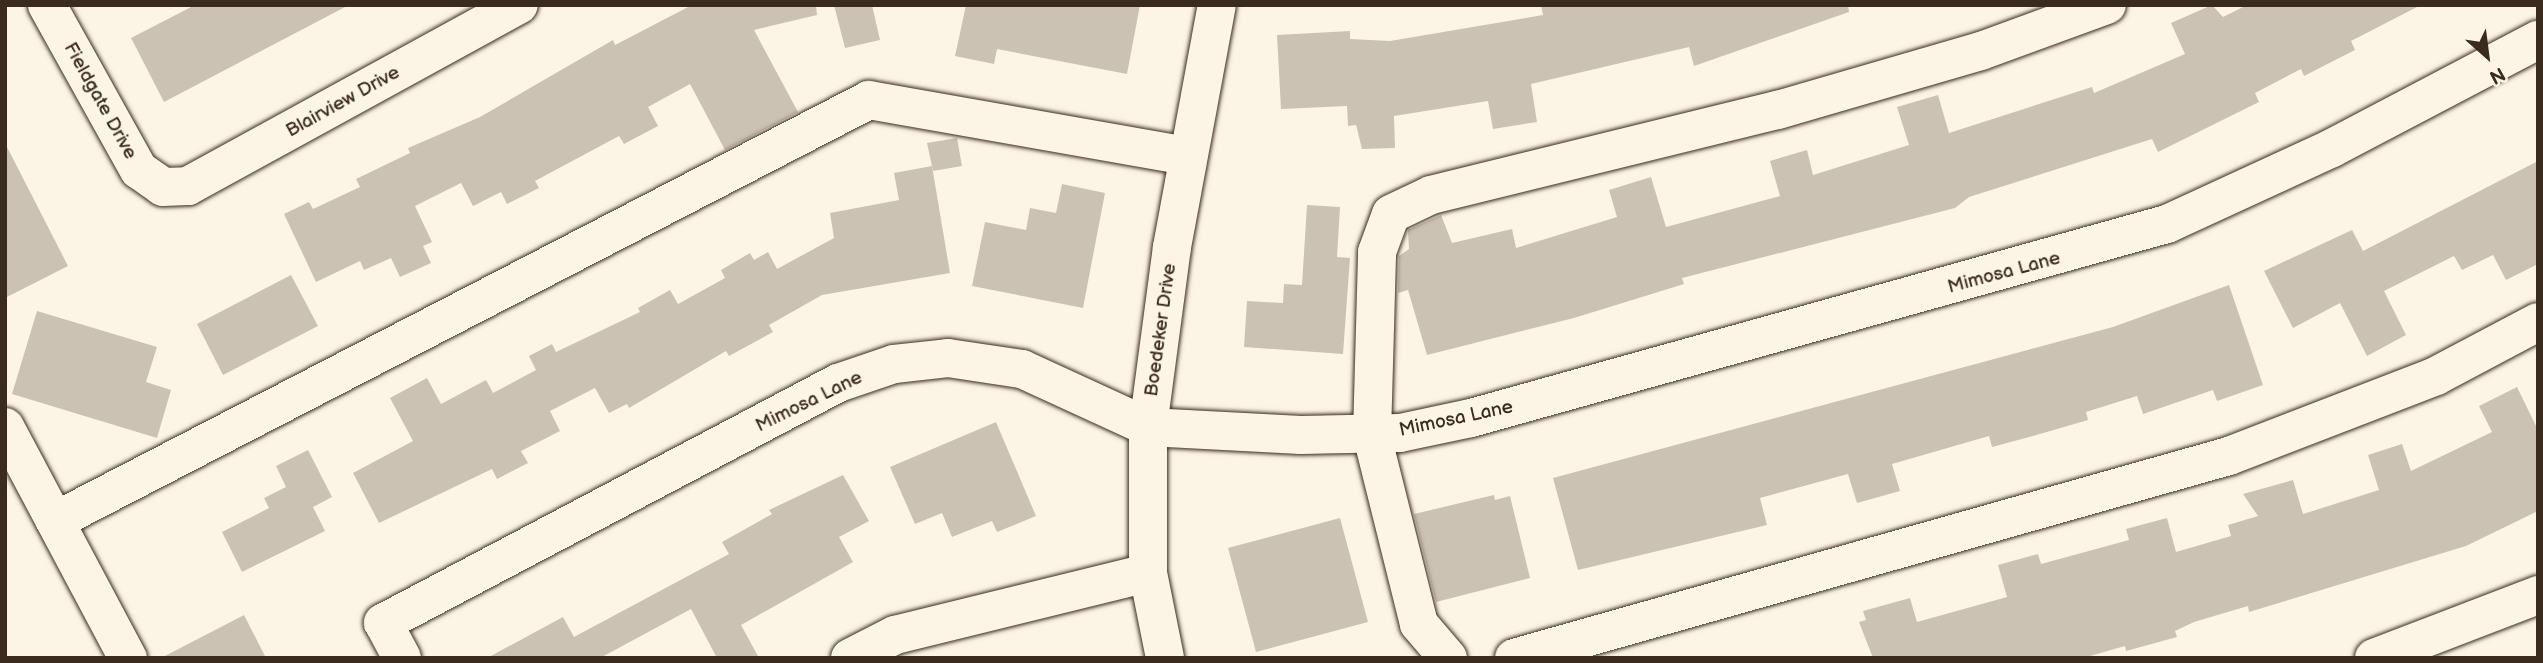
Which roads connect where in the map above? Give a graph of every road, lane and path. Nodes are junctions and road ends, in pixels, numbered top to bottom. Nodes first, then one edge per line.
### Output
1 (47, 5) edge
2 (519, 5) edge
3 (1217, 5) edge
4 (2107, 5) edge
5 (2538, 40) edge
6 (1188, 156) junction
7 (163, 187) joint
8 (2538, 322) edge
9 (5, 427) edge
10 (1148, 427) junction
11 (1372, 435) junction
12 (55, 521) junction
13 (1148, 573) junction
14 (2538, 595) edge
15 (128, 658) edge
16 (402, 658) edge
17 (850, 658) edge
18 (1165, 658) edge
19 (1448, 658) edge
20 (1514, 658) edge
21 (2374, 658) edge

1 - 7 street, Fieldgate Drive
2 - 7 street, Blairview Drive
3 - 6 street, Boedeker Drive
4 - 11 street
5 - 11 street, Mimosa Lane
6 - 10 street, Boedeker Drive
6 - 12 street
8 - 20 street
9 - 12 street
10 - 11 street, Mimosa Lane
10 - 13 street, Boedeker Drive
10 - 16 street, Mimosa Lane
11 - 19 street
12 - 15 street
13 - 17 street
13 - 18 street, Boedeker Drive
14 - 21 street

